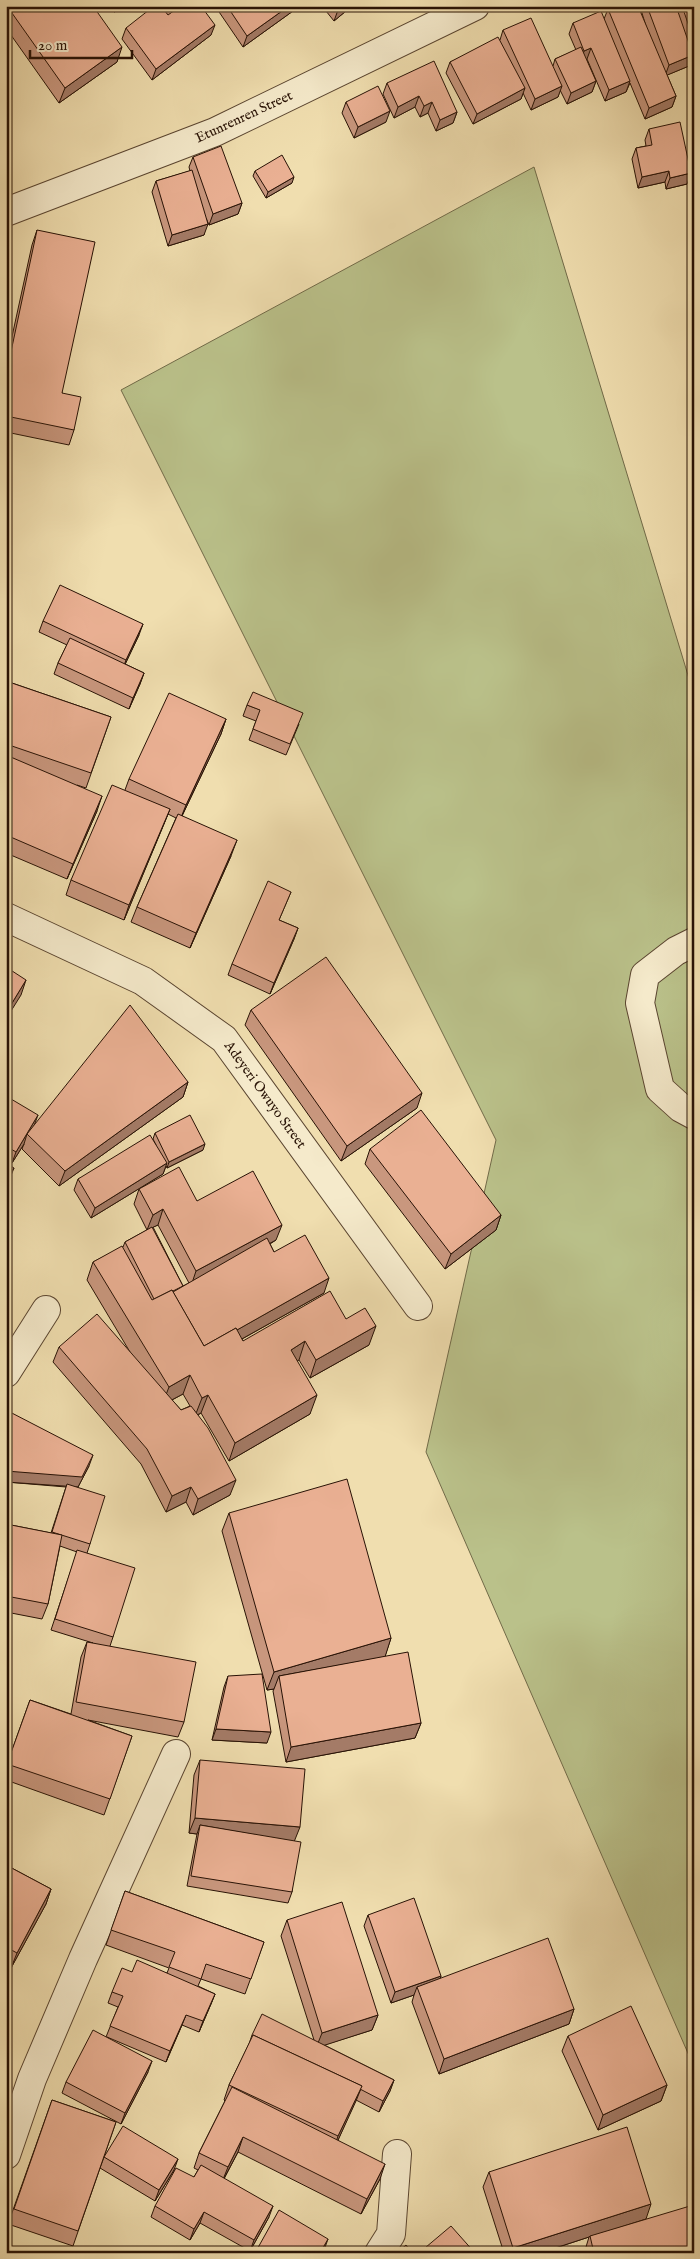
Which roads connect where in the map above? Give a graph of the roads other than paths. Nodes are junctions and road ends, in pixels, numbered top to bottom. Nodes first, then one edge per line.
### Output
1 (475, 6) edge
2 (6, 212) edge
3 (6, 917) edge
4 (694, 942) edge
5 (694, 1115) edge
6 (418, 1306) dead end
7 (46, 1310) dead end
8 (6, 1373) edge
9 (176, 1754) dead end
10 (396, 2154) dead end
11 (6, 2155) edge
12 (379, 2253) edge

1 - 2 street, Etunrenren Street
3 - 6 street, Adeyeri Owuyo Street
4 - 5 street
7 - 8 street
9 - 11 street
10 - 12 street

